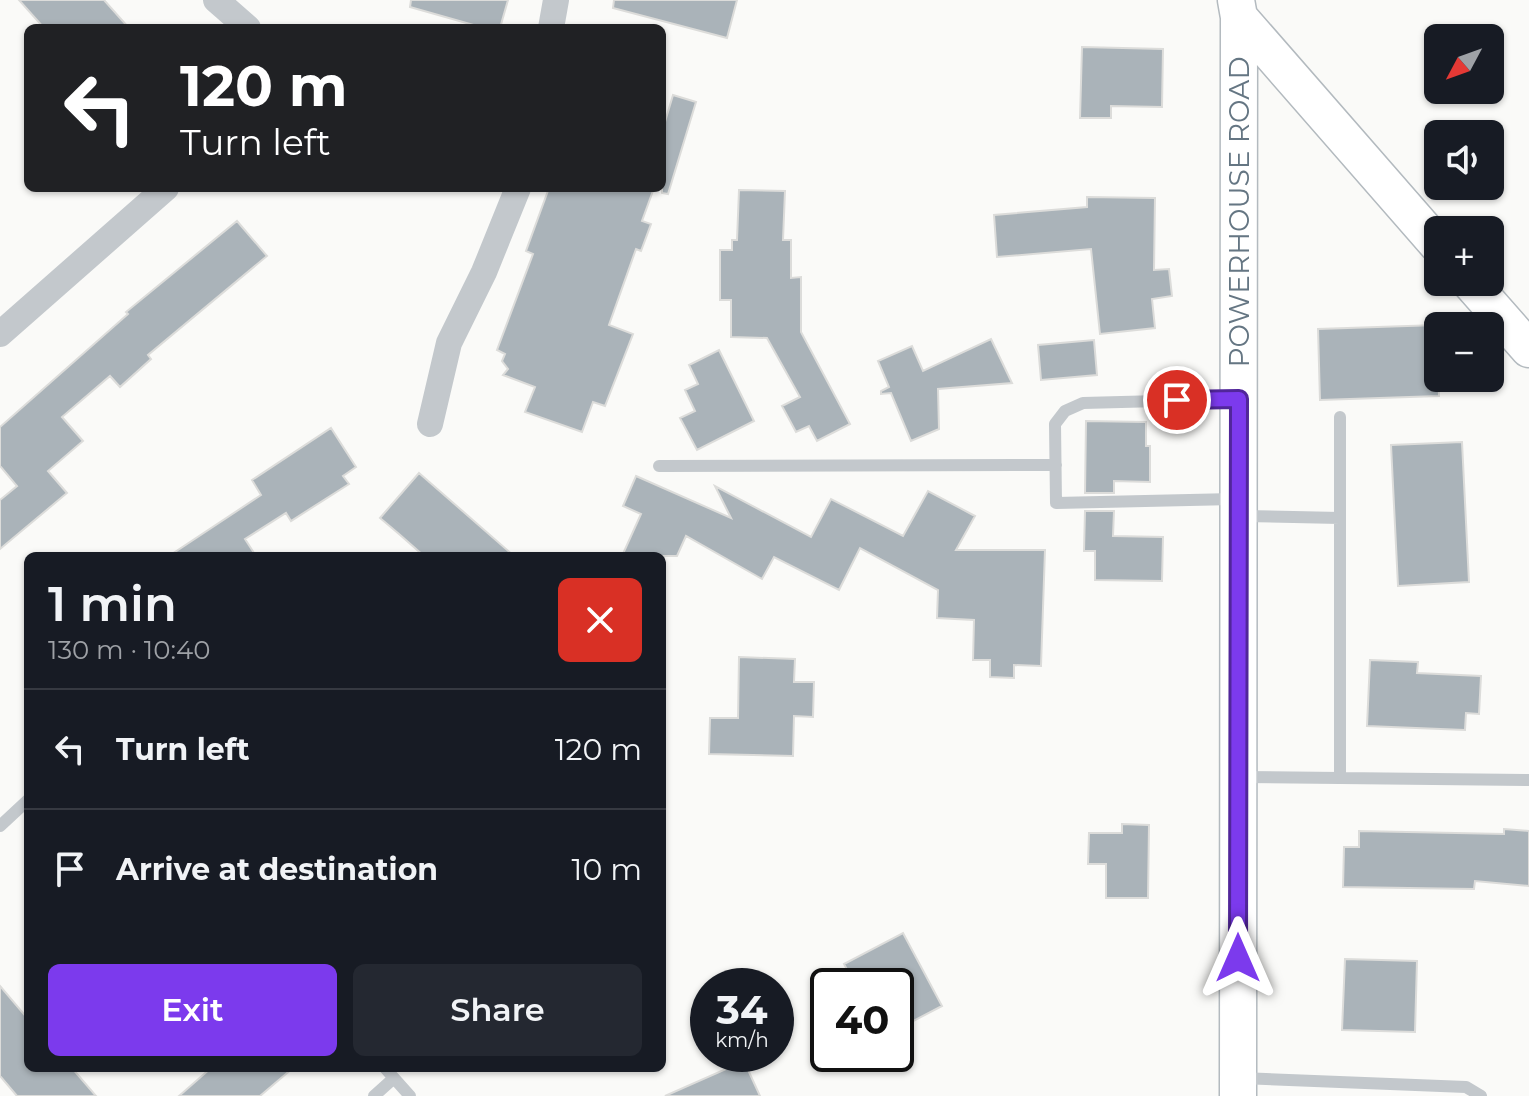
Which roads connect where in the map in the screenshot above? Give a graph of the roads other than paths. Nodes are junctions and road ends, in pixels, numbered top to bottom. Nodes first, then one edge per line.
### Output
1 (216, 0) edge
2 (556, 0) edge
3 (1238, 8) edge
4 (243, 24) edge
5 (552, 24) edge
6 (161, 192) edge
7 (516, 192) edge
8 (1424, 228) edge
9 (1482, 296) edge
10 (0, 334) edge
11 (1529, 349) edge
12 (1239, 399) junction
13 (1340, 417) dead end
14 (430, 424) dead end
15 (1056, 465) junction
16 (659, 466) dead end
17 (1239, 507) junction
18 (1340, 518) junction
19 (1238, 777) junction
20 (1340, 778) junction
21 (1529, 780) edge
22 (24, 804) edge
23 (0, 826) edge
24 (390, 1073) edge
25 (1238, 1087) edge
26 (374, 1096) edge
27 (410, 1096) edge
28 (1481, 1096) edge

1 - 4 street
2 - 5 street
3 - 8 street
3 - 12 street, POWERHOUSE ROAD
6 - 10 street
7 - 14 street
9 - 11 street
12 - 15 lane
12 - 17 street, POWERHOUSE ROAD
13 - 18 lane
15 - 16 lane
15 - 17 lane
17 - 18 lane
17 - 19 street, POWERHOUSE ROAD
18 - 20 lane
19 - 20 lane
19 - 25 street, POWERHOUSE ROAD
20 - 21 lane
22 - 23 lane
24 - 26 lane
24 - 27 lane
25 - 28 lane

